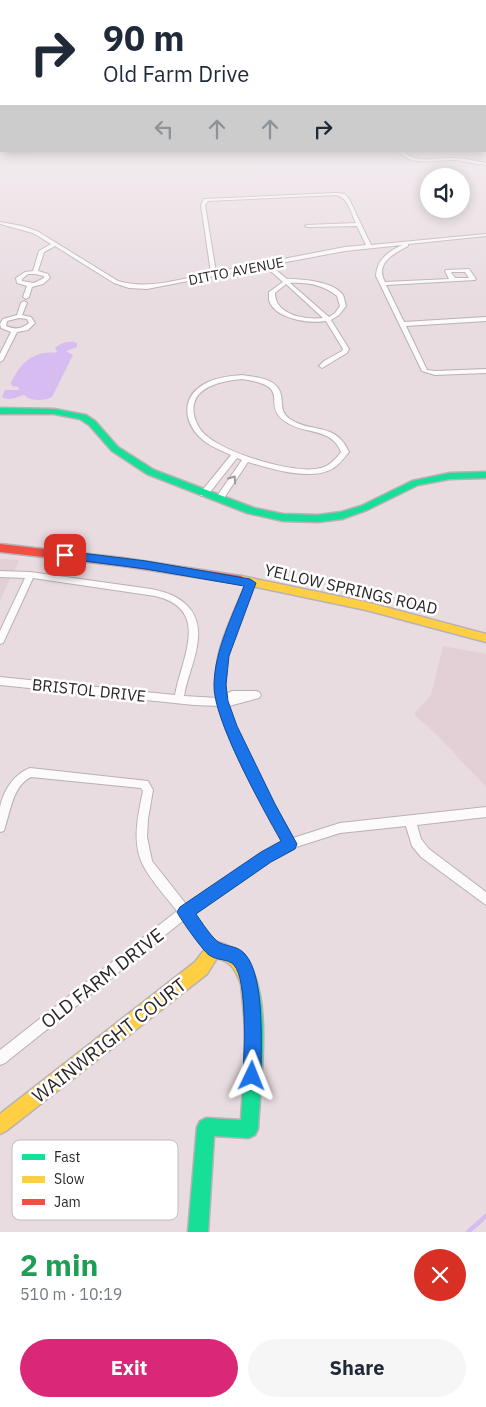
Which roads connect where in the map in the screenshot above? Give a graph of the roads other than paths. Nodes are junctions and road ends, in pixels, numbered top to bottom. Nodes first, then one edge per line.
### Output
1 (0, 223) edge
2 (359, 224) junction
3 (307, 226) dead end
4 (486, 236) edge
5 (413, 242) junction
6 (55, 244) junction
7 (388, 244) junction
8 (369, 246) junction
9 (396, 250) junction
10 (268, 264) junction
11 (34, 272) junction
12 (214, 275) junction
13 (453, 280) dead end
14 (287, 281) junction
15 (382, 284) junction
16 (30, 285) junction
17 (25, 300) joint
18 (18, 316) junction
19 (328, 319) junction
20 (486, 319) edge
21 (403, 324) junction
22 (15, 331) junction
23 (335, 357) junction
24 (0, 360) edge
25 (322, 366) dead end
26 (339, 366) dead end
27 (486, 371) edge
28 (0, 411) edge
29 (235, 455) junction
30 (247, 458) junction
31 (486, 475) edge
32 (204, 494) junction
33 (219, 499) junction
34 (0, 548) edge
35 (0, 574) edge
36 (30, 575) junction
37 (250, 583) junction
38 (486, 638) edge
39 (0, 641) edge
40 (0, 681) edge
41 (252, 695) dead end
42 (179, 699) junction
43 (222, 701) junction
44 (486, 812) edge
45 (410, 820) junction
46 (0, 827) edge
47 (290, 844) junction
48 (486, 899) edge
49 (185, 912) junction
50 (214, 949) junction
51 (0, 1058) edge
52 (0, 1126) edge
53 (198, 1232) edge

1 - 6 street, DITTO AVENUE
2 - 3 street
2 - 8 street
2 - 12 street
4 - 5 street, DITTO AVENUE
5 - 7 street, DITTO AVENUE
5 - 9 street
6 - 11 street
6 - 12 street, DITTO AVENUE
7 - 8 street, DITTO AVENUE
7 - 9 street
8 - 10 street, DITTO AVENUE
9 - 15 street
10 - 12 street, DITTO AVENUE
10 - 14 street
11 - 16 street
11 - 16 street
13 - 15 street
14 - 19 street
14 - 19 street
14 - 19 street
15 - 21 street
16 - 17 street
17 - 18 street
18 - 22 street
18 - 22 street
19 - 23 street
20 - 21 street
21 - 27 street
22 - 24 street
23 - 25 street
23 - 26 street
28 - 32 street
29 - 30 street
29 - 30 street
29 - 32 street
33 -> 30 street
31 - 33 street
32 - 33 street
34 - 37 street, YELLOW SPRINGS ROAD
35 - 36 street
36 - 39 street
36 - 42 street
37 - 38 street, YELLOW SPRINGS ROAD
37 - 43 street
40 - 42 street, BRISTOL DRIVE
41 - 43 street, BRISTOL DRIVE
42 - 43 street, BRISTOL DRIVE
43 - 47 street
44 - 45 street, OLD FARM DRIVE
45 - 47 street, OLD FARM DRIVE
45 - 48 street
46 - 49 street
47 - 49 street, OLD FARM DRIVE
49 - 50 street
49 - 51 street, OLD FARM DRIVE
50 - 52 street, WAINWRIGHT COURT
50 - 53 street

